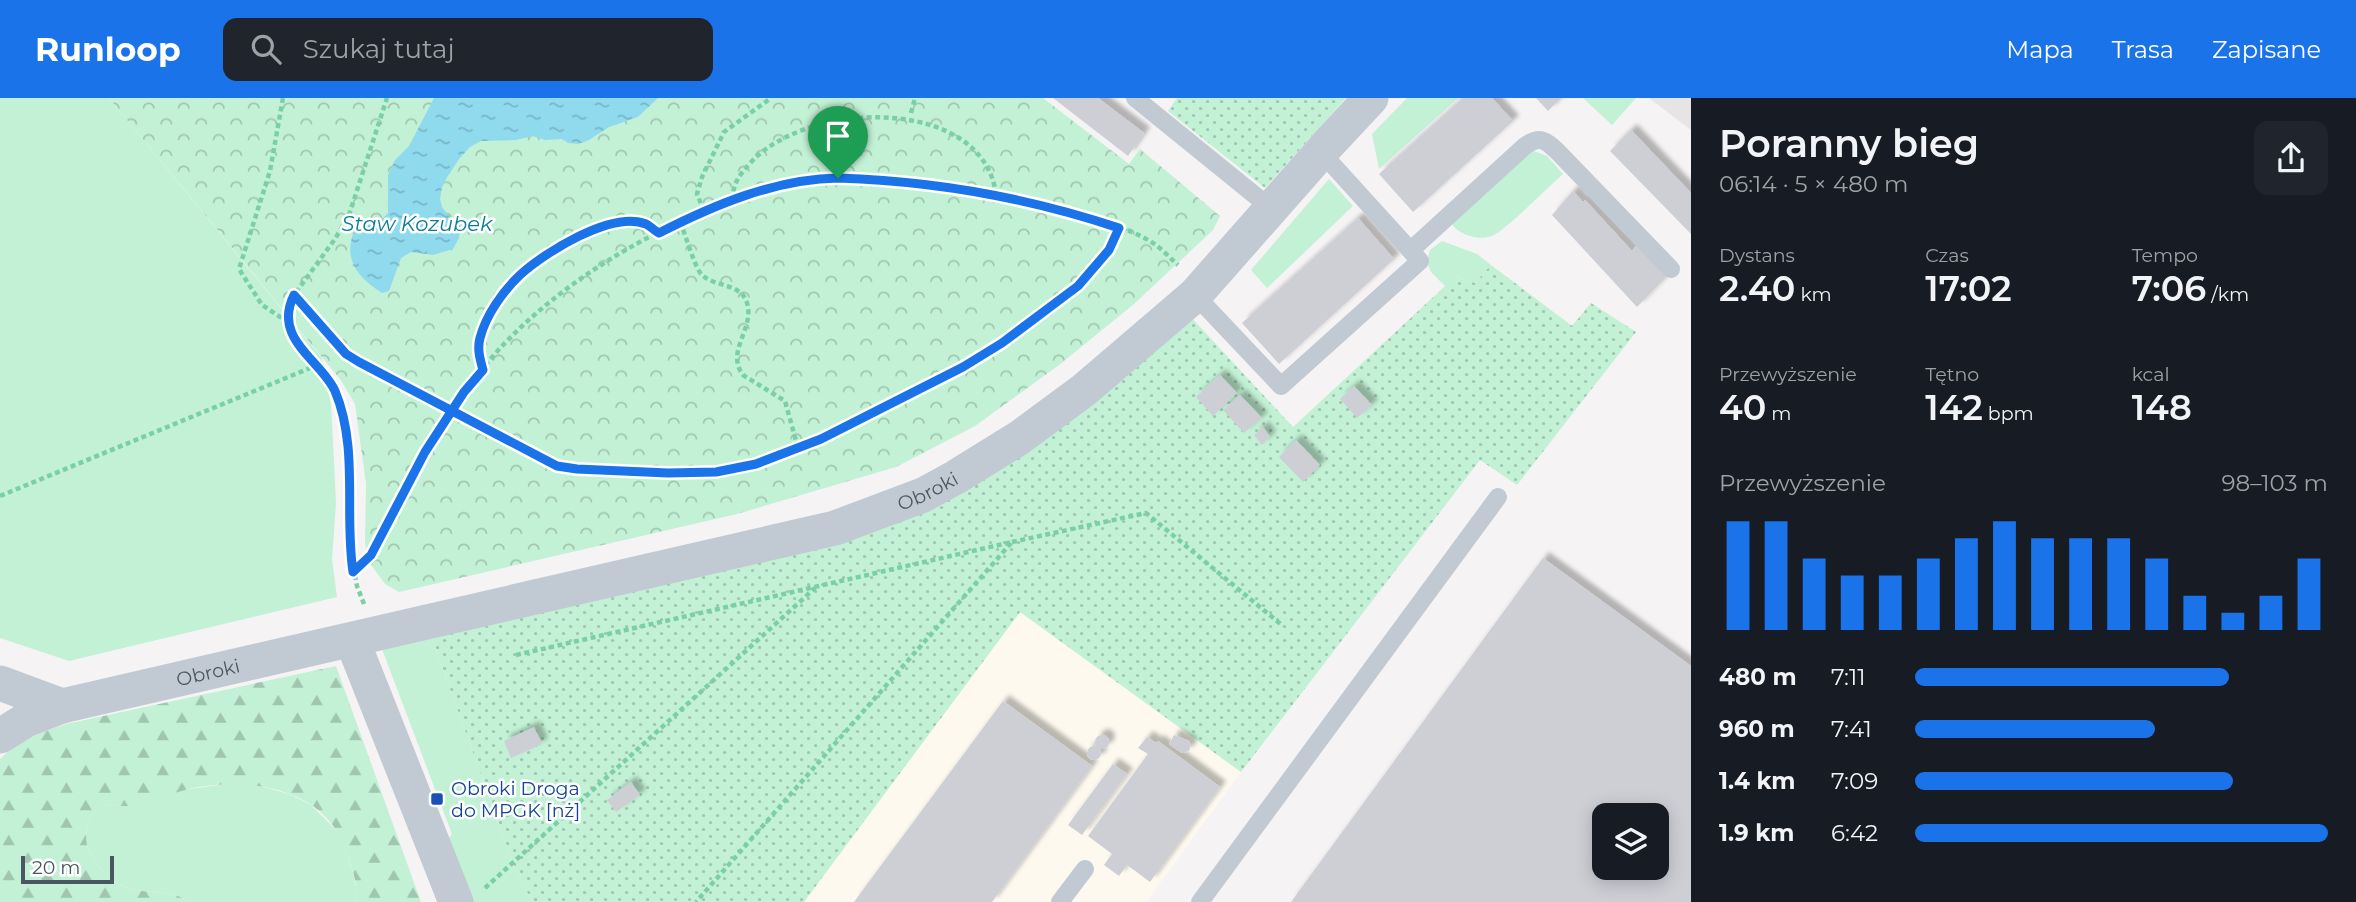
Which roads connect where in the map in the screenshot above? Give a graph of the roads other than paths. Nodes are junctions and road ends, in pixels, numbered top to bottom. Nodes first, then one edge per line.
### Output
1 (1135, 98) edge
2 (1371, 98) edge
3 (1321, 152) junction
4 (1272, 209) junction
5 (1411, 250) junction
6 (1671, 269) dead end
7 (1191, 284) junction
8 (1498, 497) dead end
9 (360, 627) junction
10 (0, 683) edge
11 (62, 706) junction
12 (0, 736) edge
13 (1085, 869) dead end
14 (467, 898) edge
15 (1060, 902) edge
16 (1200, 902) edge

1 - 4 lane
2 - 3 street, Obroki
3 - 4 street, Obroki
3 - 5 lane
4 - 7 street, Obroki
5 - 6 lane
5 - 7 lane
7 - 9 street, Obroki
8 - 16 lane
9 - 11 street, Obroki
9 - 14 street
10 - 11 street
11 - 12 street, Obroki
13 - 15 lane

